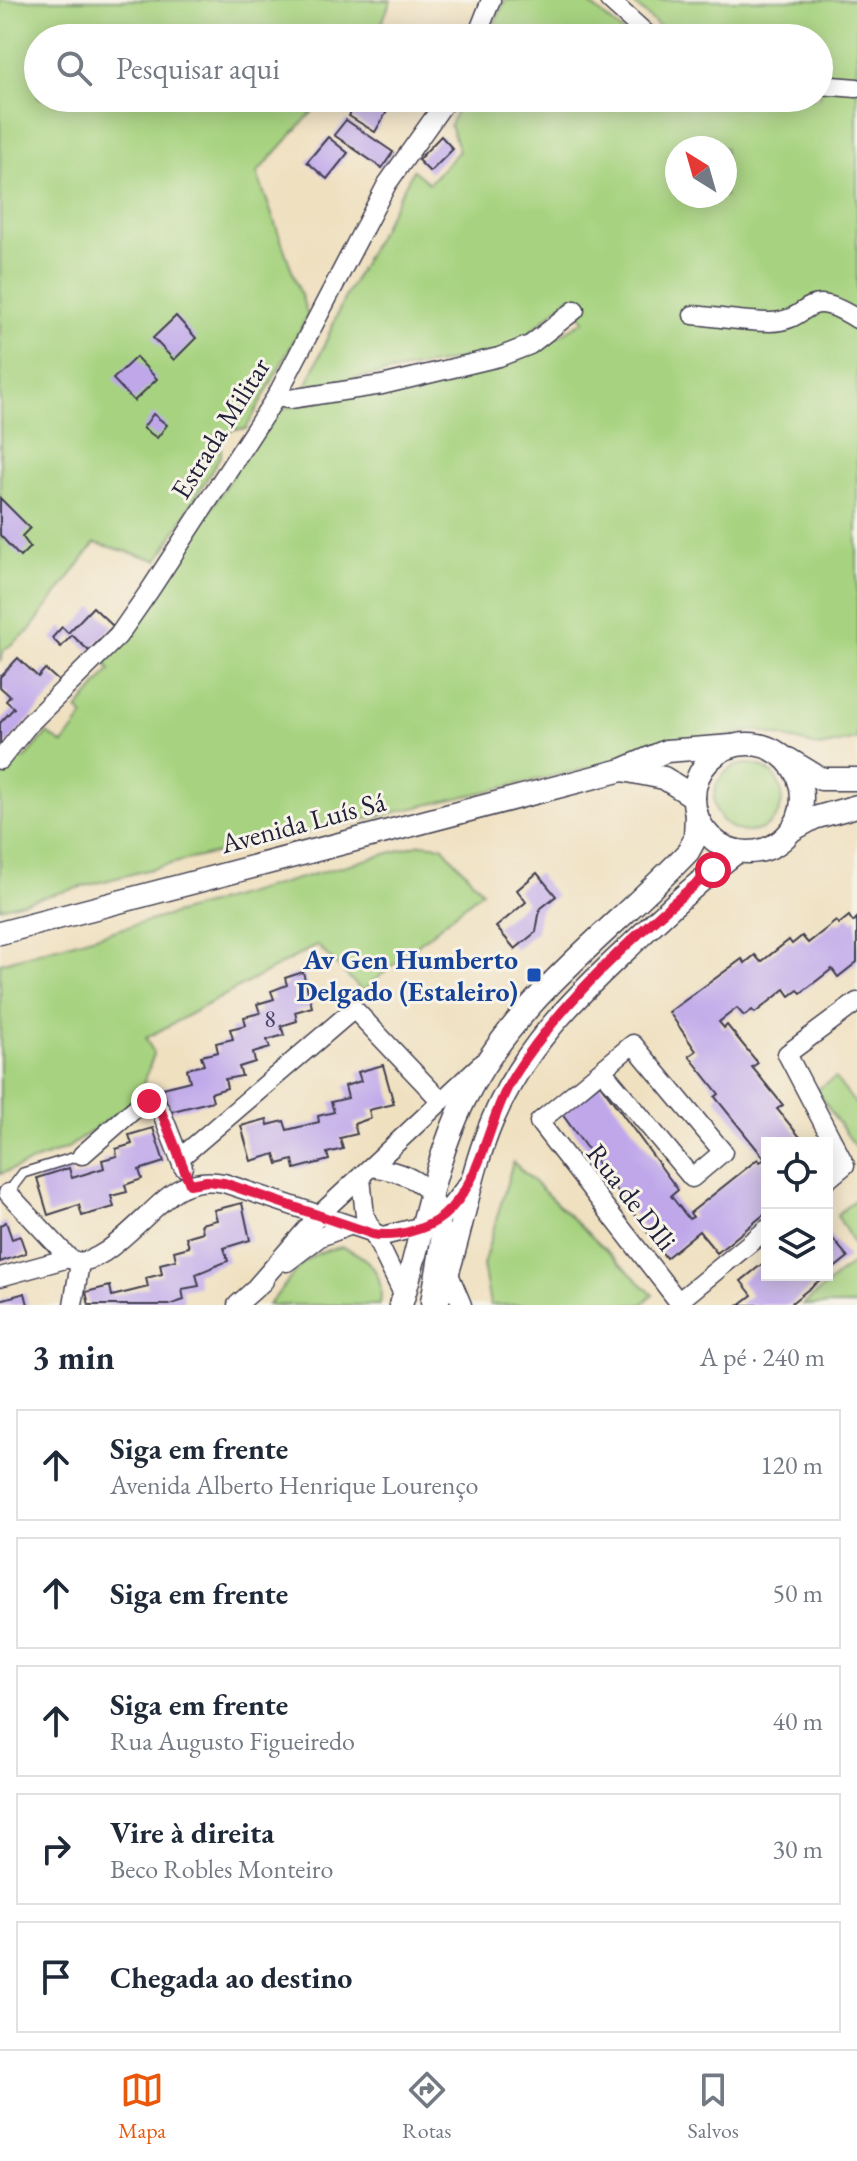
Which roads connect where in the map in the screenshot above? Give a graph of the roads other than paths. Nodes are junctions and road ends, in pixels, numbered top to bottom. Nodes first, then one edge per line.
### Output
1 (491, 0) edge
2 (609, 0) edge
3 (482, 24) edge
4 (636, 24) edge
5 (833, 86) edge
6 (857, 88) edge
7 (438, 112) edge
8 (575, 310) dead end
9 (693, 315) dead end
10 (857, 319) edge
11 (276, 397) junction
12 (732, 746) junction
13 (786, 758) junction
14 (0, 760) edge
15 (622, 770) junction
16 (857, 779) edge
17 (695, 805) junction
18 (857, 806) edge
19 (792, 830) junction
20 (738, 851) junction
21 (0, 933) edge
22 (857, 1002) edge
23 (488, 1058) junction
24 (602, 1070) junction
25 (441, 1101) junction
26 (830, 1137) edge
27 (833, 1142) edge
28 (82, 1155) joint
29 (180, 1158) junction
30 (367, 1173) junction
31 (833, 1175) edge
32 (472, 1178) junction
33 (190, 1184) junction
34 (8, 1193) joint
35 (432, 1196) junction
36 (318, 1216) junction
37 (433, 1221) junction
38 (349, 1226) junction
39 (373, 1234) junction
40 (761, 1234) edge
41 (74, 1260) junction
42 (449, 1274) junction
43 (0, 1277) edge
44 (256, 1287) junction
45 (402, 1301) edge
46 (680, 1303) edge
47 (73, 1305) edge
48 (237, 1305) edge
49 (433, 1305) edge
50 (462, 1305) edge

1 - 3 street
2 - 4 street
5 - 6 street
7 - 11 street, Estrada Militar
8 - 11 street
9 - 10 street
11 - 14 street, Estrada Militar
12 - 13 street
12 - 15 street, Avenida Luís Sá
12 - 17 street
13 - 16 street
13 - 19 street
15 - 17 street, Avenida Luís Sá
15 - 21 street, Avenida Luís Sá
17 - 20 street
17 - 23 street
18 - 19 street
19 - 20 street
20 - 32 street
22 - 26 street
23 - 25 street
23 - 35 street
24 - 24 street
24 - 46 street, Rua de DIli
25 - 29 street
25 - 30 street
27 - 31 street
28 - 29 street
28 - 34 lane
29 - 33 street
30 - 35 street
30 - 36 street
30 - 39 street
32 - 37 street
32 - 42 street
33 - 36 street
33 - 41 street
34 - 41 street
35 - 37 street
36 - 38 street
36 - 44 street
37 - 39 street
37 - 45 street
37 - 49 street
38 - 39 street
38 - 44 street
39 - 45 street
40 - 46 street
41 - 43 street
41 - 47 street
42 - 49 street
42 - 50 street
44 - 48 street

